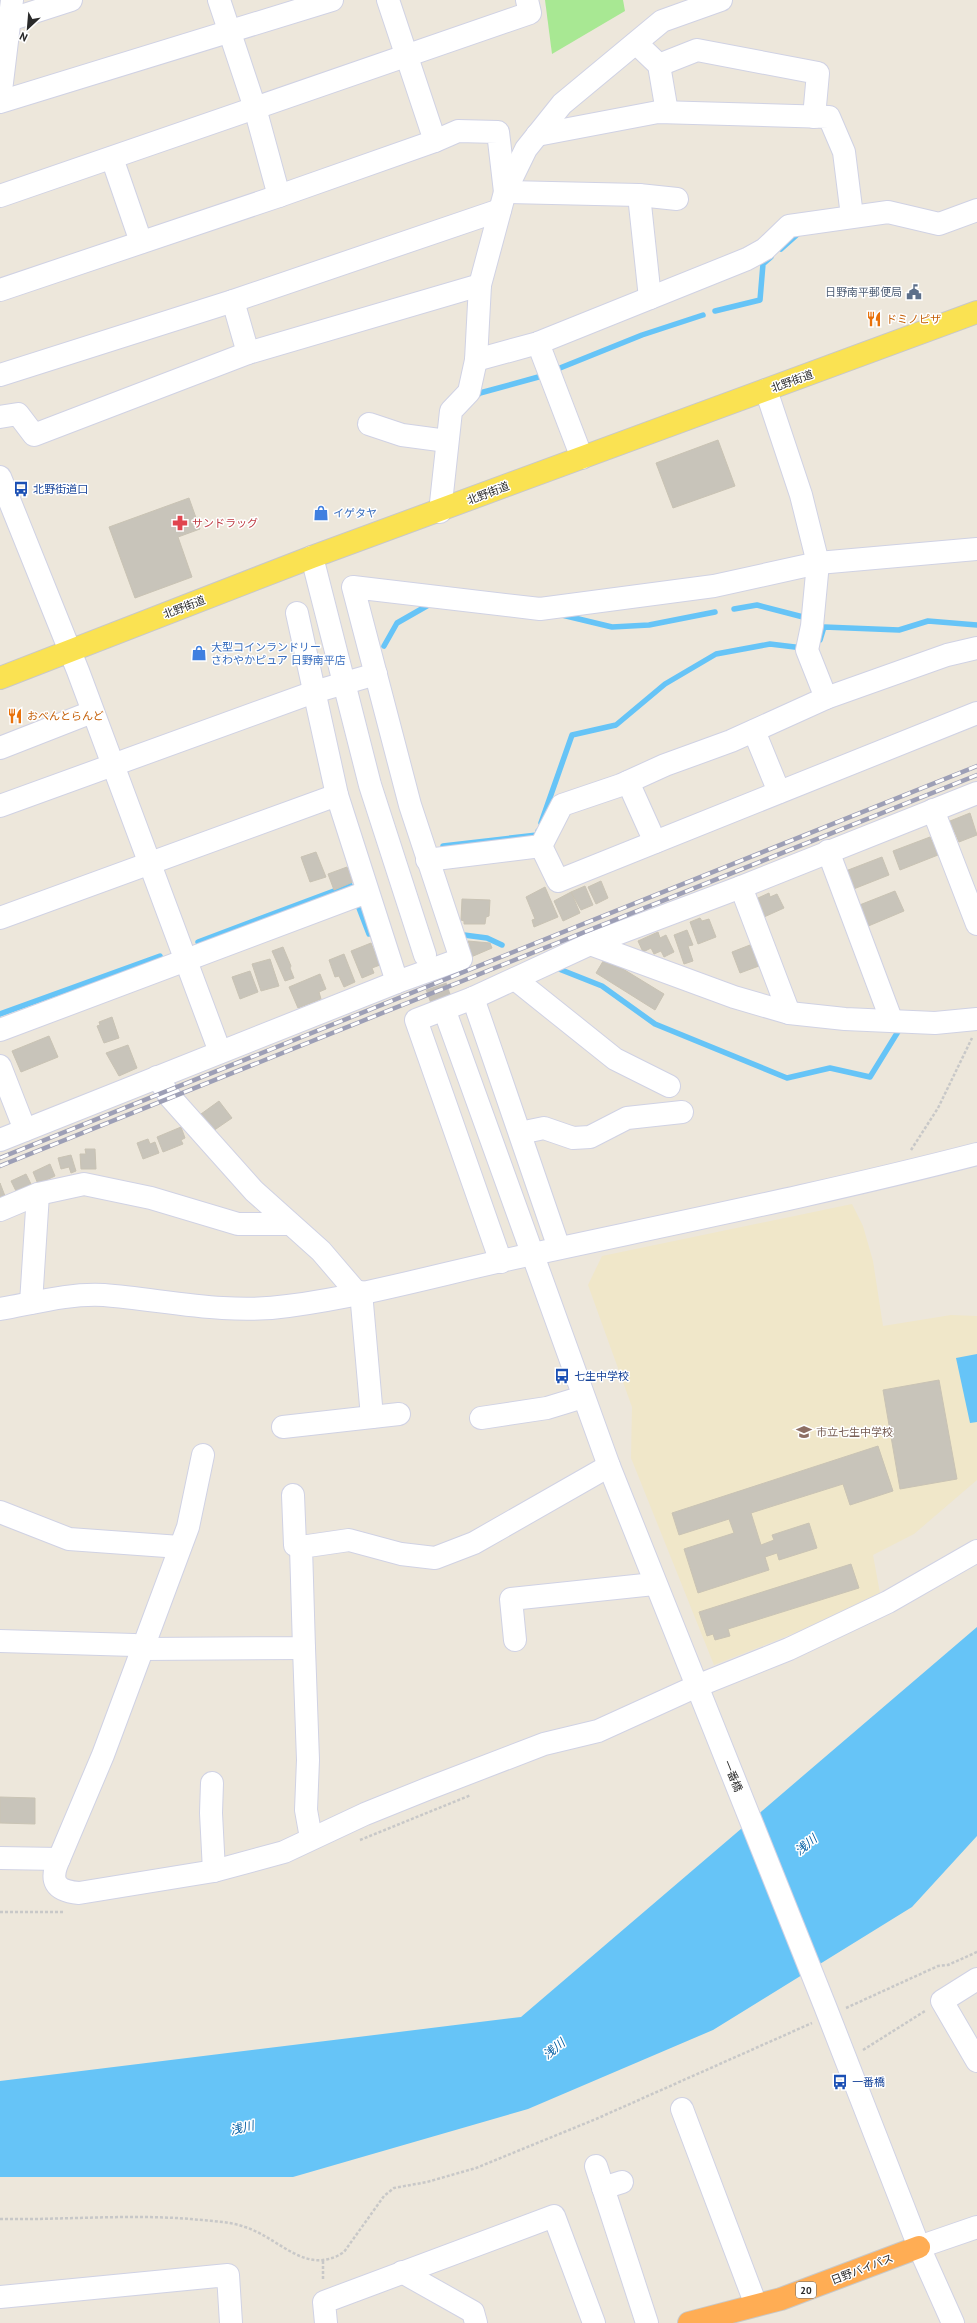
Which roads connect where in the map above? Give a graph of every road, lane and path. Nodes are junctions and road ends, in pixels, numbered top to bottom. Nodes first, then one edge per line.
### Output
1 (71, 0) edge
2 (219, 0) edge
3 (332, 0) edge
4 (388, 0) edge
5 (527, 0) edge
6 (721, 0) edge
7 (38, 6) edge
8 (11, 10) edge
9 (230, 31) junction
10 (636, 42) junction
11 (406, 56) junction
12 (659, 65) junction
13 (0, 99) edge
14 (0, 102) edge
15 (255, 108) junction
16 (667, 112) junction
17 (814, 117) junction
18 (537, 135) junction
19 (434, 141) junction
20 (112, 158) junction
21 (639, 195) junction
22 (0, 196) edge
23 (279, 196) junction
24 (678, 199) dead end
25 (503, 201) junction
26 (977, 210) edge
27 (852, 216) junction
28 (140, 242) junction
29 (480, 285) junction
30 (0, 290) edge
31 (650, 298) junction
32 (233, 301) junction
33 (977, 312) edge
34 (538, 343) junction
35 (248, 353) junction
36 (476, 360) junction
37 (0, 375) edge
38 (766, 390) junction
39 (0, 417) edge
40 (369, 424) dead end
41 (447, 441) junction
42 (582, 458) junction
43 (0, 477) edge
44 (440, 512) junction
45 (977, 549) edge
46 (312, 558) junction
47 (818, 563) junction
48 (297, 613) dead end
49 (977, 648) edge
50 (70, 651) junction
51 (376, 674) junction
52 (0, 678) edge
53 (344, 683) junction
54 (314, 692) junction
55 (826, 698) junction
56 (92, 712) junction
57 (977, 713) edge
58 (754, 731) junction
59 (0, 748) edge
60 (113, 765) junction
61 (628, 782) junction
62 (779, 792) junction
63 (977, 793) edge
64 (337, 795) junction
65 (0, 806) edge
66 (933, 810) junction
67 (655, 842) junction
68 (541, 846) junction
69 (828, 851) junction
70 (427, 860) junction
71 (149, 862) junction
72 (741, 887) junction
73 (367, 892) junction
74 (0, 918) edge
75 (977, 924) edge
76 (590, 944) junction
77 (425, 955) tunnel mouth
78 (186, 960) junction
79 (515, 979) junction
80 (397, 982) junction
81 (473, 998) junction
82 (789, 1013) junction
83 (447, 1017) tunnel mouth
84 (891, 1020) junction
85 (975, 1026) edge
86 (0, 1030) edge
87 (220, 1052) junction
88 (0, 1066) edge
89 (157, 1077) junction
90 (669, 1086) dead end
91 (682, 1112) dead end
92 (25, 1130) junction
93 (520, 1133) junction
94 (0, 1140) edge
95 (977, 1154) edge
96 (895, 1175) junction
97 (38, 1194) junction
98 (0, 1210) edge
99 (290, 1224) junction
100 (559, 1248) junction
101 (530, 1254) junction
102 (501, 1262) junction
103 (359, 1293) junction
104 (31, 1303) junction
105 (0, 1309) edge
106 (583, 1396) junction
107 (399, 1414) dead end
108 (372, 1417) junction
109 (481, 1418) dead end
110 (283, 1427) dead end
111 (203, 1455) dead end
112 (609, 1466) junction
113 (293, 1495) dead end
114 (0, 1512) edge
115 (180, 1547) junction
116 (301, 1547) junction
117 (977, 1551) edge
118 (654, 1584) junction
119 (515, 1640) dead end
120 (0, 1641) edge
121 (304, 1648) junction
122 (143, 1649) junction
123 (700, 1694) junction
124 (212, 1783) dead end
125 (311, 1838) junction
126 (0, 1858) edge
127 (59, 1859) junction
128 (214, 1871) junction
129 (977, 1952) edge
130 (977, 1979) edge
131 (942, 2001) junction
132 (827, 2011) junction
133 (845, 2057) junction
134 (977, 2061) edge
135 (682, 2109) dead end
136 (596, 2166) dead end
137 (0, 2220) edge
138 (977, 2227) edge
139 (919, 2247) junction
140 (402, 2272) junction
141 (0, 2297) edge
142 (756, 2305) junction
143 (231, 2323) edge
144 (326, 2323) edge
145 (476, 2323) edge
146 (594, 2323) edge
147 (647, 2323) edge
148 (690, 2323) edge
149 (953, 2323) edge

1 - 7 street
2 - 9 street
3 - 9 street
4 - 11 street
5 - 11 street
6 - 10 street
7 - 8 street
8 - 13 street
9 - 14 street
9 - 15 street
10 - 12 street
10 - 18 street
11 - 15 street
11 - 19 street
12 - 16 street
12 - 17 street
15 - 20 street
15 - 23 street
16 - 17 street
16 - 18 street
17 - 27 street
18 - 25 street
19 - 23 street
19 - 25 street
20 - 22 street
20 - 28 street
21 - 24 street
21 - 25 street
21 - 31 street
23 - 28 street
25 - 29 street
25 - 32 street
26 - 27 street
27 - 31 street
28 - 30 street
29 - 35 street
29 - 36 street
31 - 34 street
32 - 35 street
32 - 37 street
33 - 38 main road, 北野街道
34 - 36 street
34 - 42 street
35 - 39 street
36 - 41 street
38 - 42 main road, 北野街道
38 - 47 street
40 - 41 street
41 - 44 street
42 - 44 main road, 北野街道
43 - 50 street
44 - 46 main road, 北野街道
45 - 47 street
46 - 50 main road, 北野街道
46 - 53 street
47 - 51 street
47 - 55 street
48 - 54 street
49 - 55 street
50 - 52 main road, 北野街道
50 - 56 street
51 - 53 street
51 - 70 street
53 - 54 street
53 - 77 street
54 - 60 street
54 - 64 street
55 - 58 street
56 - 59 street
56 - 60 street
57 - 62 street
58 - 61 street
58 - 62 street
60 - 65 street
60 - 71 street
61 - 67 street
61 - 68 street
62 - 67 street
63 - 66 street
64 - 71 street
64 - 73 street
66 - 69 street
66 - 75 street
67 - 68 street
68 - 70 street
69 - 72 street
69 - 84 street
70 - 80 street
71 - 74 street
71 - 78 street
72 - 76 street
72 - 82 street
73 - 78 street
73 - 80 street
76 - 79 street
76 - 82 street
78 - 86 street
78 - 87 street
79 - 81 street
79 - 90 street
80 - 87 street
81 - 93 street
81 - 102 street
82 - 84 street
83 - 101 street, 一番橋
84 - 85 street
85 - 96 path
87 - 89 street
88 - 92 street
89 - 92 street
89 - 99 street
91 - 93 street
92 - 94 street
93 - 100 street
95 - 96 street
96 - 100 street
97 - 98 street
97 - 99 street
97 - 104 street
99 - 103 street
100 - 101 street
101 - 102 street
101 - 106 street, 一番橋
102 - 103 street
103 - 104 street
103 - 108 street
104 - 105 street
106 - 109 street
106 - 112 street, 一番橋
107 - 108 street
108 - 110 street
111 - 115 street
112 - 116 street
112 - 118 street, 一番橋
113 - 116 street
114 - 115 street
115 - 122 street
116 - 121 street
117 - 123 street
118 - 119 street
118 - 123 street, 一番橋
120 - 122 street
121 - 122 street
121 - 125 street
122 - 127 street
123 - 125 street
123 - 132 street, 一番橋
124 - 128 street
125 - 128 street
126 - 127 street
127 - 128 street
129 - 132 path
130 - 131 street
131 - 133 path
131 - 134 street
132 - 133 street, 一番橋
132 - 137 path
133 - 139 street, 一番橋
135 - 142 street
136 - 147 street
138 - 139 street
139 - 142 highway, 日野バイパス / 20
139 - 149 street, 一番橋
140 - 144 street
140 - 145 street
140 - 146 street
141 - 143 street
142 - 148 highway, 日野バイパス / 20

